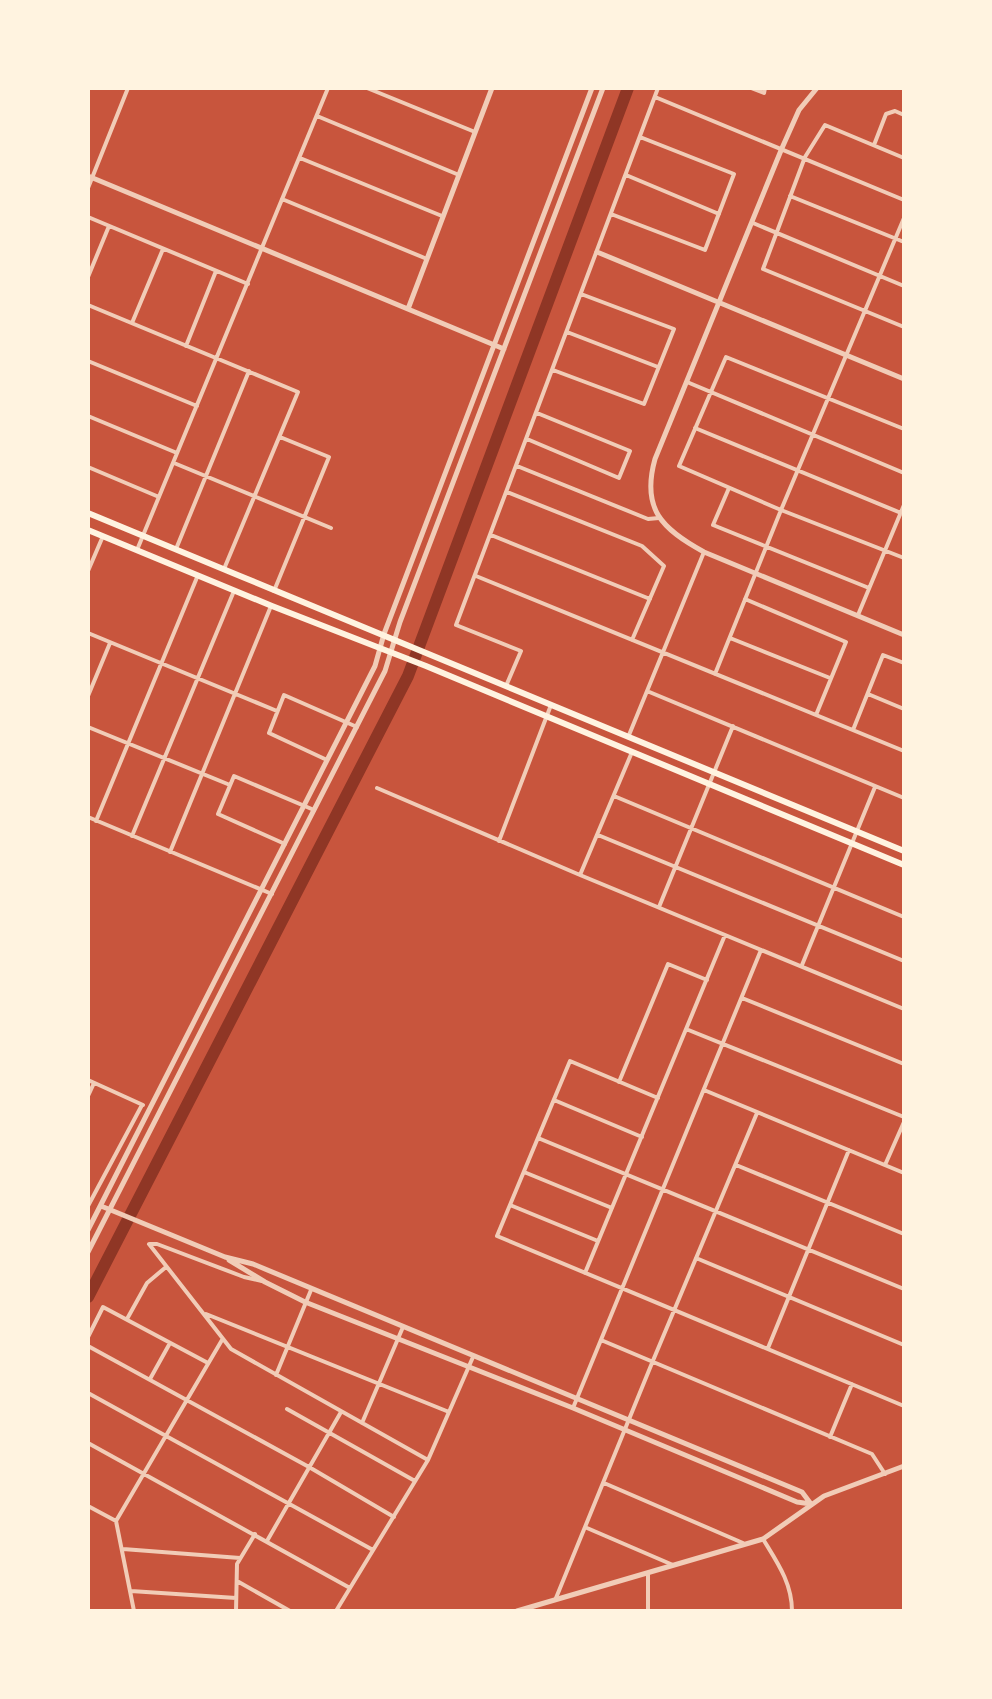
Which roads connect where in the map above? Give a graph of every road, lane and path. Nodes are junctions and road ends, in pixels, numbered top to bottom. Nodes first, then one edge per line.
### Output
1 (128, 88) edge
2 (328, 88) edge
3 (367, 88) edge
4 (592, 88) edge
5 (603, 88) edge
6 (658, 88) edge
7 (751, 88) edge
8 (765, 88) edge
9 (817, 88) edge
10 (490, 89) edge
11 (655, 97) junction
12 (904, 115) edge
13 (317, 116) junction
14 (475, 132) junction
15 (640, 137) junction
16 (874, 145) junction
17 (782, 148) junction
18 (300, 157) junction
19 (805, 157) junction
20 (904, 158) edge
21 (459, 175) junction
22 (626, 175) junction
23 (90, 177) edge
24 (88, 188) edge
25 (790, 196) junction
26 (282, 199) junction
27 (904, 200) edge
28 (611, 214) junction
29 (719, 214) junction
30 (442, 216) junction
31 (88, 217) edge
32 (904, 218) edge
33 (753, 223) junction
34 (109, 226) junction
35 (776, 233) junction
36 (895, 238) junction
37 (904, 242) edge
38 (163, 249) junction
39 (263, 249) junction
40 (597, 252) junction
41 (427, 259) junction
42 (216, 271) junction
43 (880, 276) junction
44 (88, 277) edge
45 (248, 284) junction
46 (904, 286) edge
47 (581, 294) junction
48 (720, 302) junction
49 (88, 305) edge
50 (408, 309) junction
51 (864, 312) junction
52 (132, 323) junction
53 (904, 327) edge
54 (567, 332) junction
55 (495, 345) junction
56 (186, 346) junction
57 (504, 349) junction
58 (845, 355) junction
59 (217, 358) junction
60 (88, 361) edge
61 (658, 367) junction
62 (553, 370) junction
63 (249, 371) junction
64 (904, 379) edge
65 (687, 382) junction
66 (710, 393) junction
67 (829, 398) junction
68 (197, 406) junction
69 (537, 413) junction
70 (88, 416) edge
71 (695, 428) junction
72 (904, 429) edge
73 (279, 436) junction
74 (813, 436) junction
75 (527, 439) junction
76 (177, 453) junction
77 (173, 463) junction
78 (517, 466) junction
79 (88, 467) edge
80 (797, 471) junction
81 (904, 473) edge
82 (205, 476) junction
83 (729, 488) junction
84 (507, 492) junction
85 (159, 497) junction
86 (255, 497) junction
87 (904, 505) edge
88 (781, 510) junction
89 (88, 513) edge
90 (901, 513) junction
91 (305, 517) junction
92 (659, 518) junction
93 (331, 528) dead end
94 (88, 530) edge
95 (491, 535) junction
96 (103, 536) junction
97 (143, 536) junction
98 (176, 549) junction
99 (766, 549) junction
100 (137, 550) junction
101 (885, 551) junction
102 (704, 552) junction
103 (904, 558) edge
104 (224, 569) junction
105 (88, 571) edge
106 (756, 573) junction
107 (198, 575) junction
108 (476, 576) junction
109 (869, 588) junction
110 (235, 591) junction
111 (274, 591) junction
112 (650, 599) junction
113 (745, 599) junction
114 (272, 606) junction
115 (858, 615) junction
116 (88, 633) edge
117 (384, 634) junction
118 (904, 635) edge
119 (395, 638) junction
120 (730, 638) junction
121 (632, 640) junction
122 (110, 642) junction
123 (380, 647) junction
124 (391, 652) junction
125 (662, 653) junction
126 (162, 663) junction
127 (904, 663) edge
128 (715, 674) junction
129 (198, 678) junction
130 (830, 678) junction
131 (506, 686) junction
132 (647, 691) junction
133 (235, 694) junction
134 (868, 694) junction
135 (88, 696) edge
136 (551, 705) junction
137 (904, 709) edge
138 (277, 711) junction
139 (816, 715) junction
140 (548, 716) junction
141 (346, 722) junction
142 (733, 726) junction
143 (88, 727) edge
144 (357, 727) junction
145 (853, 730) junction
146 (629, 735) junction
147 (129, 743) junction
148 (632, 751) junction
149 (904, 751) edge
150 (166, 759) junction
151 (327, 760) junction
152 (715, 770) junction
153 (204, 773) junction
154 (709, 784) junction
155 (230, 785) junction
156 (875, 787) junction
157 (377, 788) dead end
158 (614, 796) junction
159 (904, 798) edge
160 (305, 806) junction
161 (314, 810) junction
162 (88, 817) edge
163 (96, 821) junction
164 (691, 828) junction
165 (857, 831) junction
166 (598, 835) junction
167 (132, 836) junction
168 (499, 841) junction
169 (285, 844) junction
170 (852, 844) junction
171 (904, 851) edge
172 (170, 852) junction
173 (904, 865) edge
174 (675, 866) junction
175 (580, 875) junction
176 (834, 888) junction
177 (263, 890) junction
178 (272, 894) junction
179 (659, 907) junction
180 (904, 917) edge
181 (818, 925) junction
182 (725, 935) junction
183 (761, 950) junction
184 (904, 961) edge
185 (802, 965) junction
186 (707, 980) junction
187 (742, 998) junction
188 (904, 1009) edge
189 (686, 1029) junction
190 (723, 1044) junction
191 (904, 1064) edge
192 (88, 1080) edge
193 (619, 1082) junction
194 (94, 1083) junction
195 (704, 1090) junction
196 (88, 1096) edge
197 (658, 1098) junction
198 (554, 1100) junction
199 (146, 1106) junction
200 (159, 1112) junction
201 (757, 1113) junction
202 (904, 1120) edge
203 (642, 1137) junction
204 (538, 1138) junction
205 (849, 1150) junction
206 (735, 1165) junction
207 (885, 1165) junction
208 (524, 1172) junction
209 (904, 1173) edge
210 (626, 1174) junction
211 (663, 1190) junction
212 (826, 1203) junction
213 (89, 1204) edge
214 (510, 1205) junction
215 (101, 1206) junction
216 (612, 1208) junction
217 (715, 1211) junction
218 (112, 1212) junction
219 (88, 1230) edge
220 (904, 1234) edge
221 (598, 1241) junction
222 (807, 1250) junction
223 (88, 1252) edge
224 (225, 1257) junction
225 (696, 1258) junction
226 (166, 1267) junction
227 (585, 1273) junction
228 (265, 1282) junction
229 (622, 1288) junction
230 (904, 1289) edge
231 (311, 1290) junction
232 (788, 1298) junction
233 (305, 1302) junction
234 (675, 1311) junction
235 (205, 1314) junction
236 (127, 1320) junction
237 (403, 1327) junction
238 (88, 1337) edge
239 (399, 1337) junction
240 (223, 1339) junction
241 (601, 1340) junction
242 (170, 1343) junction
243 (904, 1345) edge
244 (88, 1346) edge
245 (288, 1347) junction
246 (768, 1348) junction
247 (473, 1357) junction
248 (208, 1363) junction
249 (652, 1363) junction
250 (469, 1366) junction
251 (276, 1375) junction
252 (149, 1380) junction
253 (852, 1384) junction
254 (379, 1385) junction
255 (88, 1393) edge
256 (577, 1398) junction
257 (186, 1401) junction
258 (904, 1406) edge
259 (573, 1408) junction
260 (287, 1409) dead end
261 (341, 1412) junction
262 (449, 1412) junction
263 (629, 1420) junction
264 (362, 1423) junction
265 (625, 1430) junction
266 (330, 1433) junction
267 (166, 1436) junction
268 (830, 1437) junction
269 (88, 1443) edge
270 (428, 1460) junction
271 (904, 1466) edge
272 (309, 1467) junction
273 (144, 1472) junction
274 (885, 1474) junction
275 (415, 1481) junction
276 (604, 1483) junction
277 (289, 1503) junction
278 (811, 1504) junction
279 (88, 1506) edge
280 (394, 1517) junction
281 (116, 1521) junction
282 (587, 1528) junction
283 (255, 1534) junction
284 (763, 1539) junction
285 (267, 1541) junction
286 (745, 1544) junction
287 (123, 1549) junction
288 (373, 1550) junction
289 (240, 1558) junction
290 (673, 1565) junction
291 (648, 1574) junction
292 (237, 1580) junction
293 (350, 1588) junction
294 (130, 1591) junction
295 (236, 1598) junction
296 (556, 1600) junction
297 (134, 1611) edge
298 (236, 1611) edge
299 (290, 1611) edge
300 (336, 1611) edge
301 (517, 1611) edge
302 (648, 1611) edge
303 (792, 1611) edge

1 - 23 street
2 - 13 street
3 - 14 street
4 - 55 street
5 - 57 street
6 - 11 street
7 - 8 street
9 - 17 street
10 - 14 street
11 - 15 street
11 - 17 street
12 - 16 street
13 - 18 street
13 - 21 street
14 - 21 street
15 - 22 street
15 - 29 street
16 - 19 street
16 - 20 street
17 - 19 street
17 - 33 street
18 - 26 street
18 - 30 street
19 - 25 street
19 - 27 street
21 - 30 street
22 - 28 street
22 - 29 street
23 - 24 street
23 - 39 street
25 - 35 street
25 - 36 street
26 - 39 street
26 - 41 street
28 - 29 street
28 - 40 street
30 - 41 street
31 - 34 street
32 - 36 street
33 - 35 street
33 - 48 street
34 - 38 street
34 - 44 street
35 - 43 street
35 - 51 street
36 - 37 street
36 - 43 street
38 - 42 street
38 - 52 street
39 - 45 street
39 - 50 street
40 - 47 street
40 - 48 street
41 - 50 street
42 - 45 street
42 - 56 street
43 - 46 street
43 - 51 street
45 - 59 street
47 - 54 street
47 - 61 street
48 - 58 street
48 - 65 street
49 - 52 street
50 - 55 street
51 - 53 street
51 - 58 street
52 - 56 street
54 - 61 street
54 - 62 street
55 - 57 street
55 - 117 street
56 - 59 street
57 - 119 street
58 - 64 street
58 - 67 street
59 - 63 street
59 - 68 street
60 - 68 street
61 - 62 street
62 - 69 street
63 - 73 street
63 - 82 street
65 - 66 street
65 - 92 street
66 - 67 street
66 - 71 street
66 - 74 street
67 - 72 street
67 - 74 street
68 - 76 street
69 - 75 street
69 - 75 street
70 - 76 street
71 - 80 street
71 - 83 street
73 - 86 street
73 - 91 street
74 - 80 street
74 - 81 street
75 - 78 street
76 - 77 street
77 - 82 street
77 - 85 street
78 - 84 street
78 - 92 street
79 - 85 street
80 - 88 street
80 - 90 street
82 - 86 street
82 - 98 street
83 - 88 street
83 - 99 street
84 - 95 street
84 - 112 street
85 - 97 street
86 - 91 street
86 - 104 street
87 - 90 street
88 - 99 street
88 - 101 street
89 - 97 main road
90 - 101 street
91 - 93 street
91 - 111 street
92 - 102 street
94 - 96 main road
95 - 108 street
95 - 112 street
96 - 100 main road
96 - 105 street
97 - 98 main road
97 - 100 street
98 - 104 main road
99 - 106 street
99 - 109 street
100 - 107 main road
101 - 103 street
101 - 109 street
102 - 106 street
102 - 125 street
104 - 111 main road
106 - 113 street
106 - 115 street
107 - 110 main road
107 - 126 street
108 - 121 street
108 - 131 street
109 - 115 street
110 - 114 main road
110 - 129 street
111 - 117 main road
112 - 121 street
113 - 120 street
113 - 130 street
114 - 123 main road
114 - 133 street
115 - 118 street
116 - 122 street
117 - 119 main road
117 - 123 street
119 - 124 street
119 - 131 main road
120 - 128 street
120 - 130 street
121 - 125 street
122 - 126 street
122 - 135 street
123 - 124 main road
123 - 141 street
124 - 140 main road
124 - 144 street
125 - 128 street
125 - 132 street
126 - 129 street
126 - 147 street
127 - 134 street
128 - 139 street
129 - 133 street
129 - 150 street
130 - 139 street
131 - 136 main road
132 - 142 street
132 - 146 street
133 - 138 street
133 - 153 street
134 - 137 street
134 - 145 street
136 - 140 street
136 - 146 main road
138 - 141 street
138 - 151 street
139 - 145 street
140 - 148 main road
140 - 168 street
141 - 144 street
141 - 151 street
142 - 152 street
142 - 156 street
143 - 147 street
144 - 161 street
145 - 149 street
146 - 152 main road
147 - 150 street
147 - 163 street
148 - 154 main road
148 - 158 street
150 - 153 street
150 - 167 street
151 - 160 street
152 - 154 street
152 - 165 main road
153 - 155 street
153 - 172 street
154 - 164 street
154 - 170 main road
155 - 160 street
155 - 169 street
156 - 159 street
156 - 165 street
157 - 168 street
158 - 164 street
158 - 166 street
160 - 161 street
160 - 169 street
161 - 178 street
162 - 163 street
163 - 167 street
164 - 174 street
164 - 176 street
165 - 170 street
165 - 171 main road
166 - 174 street
166 - 175 street
167 - 172 street
168 - 175 street
169 - 177 street
170 - 173 main road
170 - 176 street
172 - 177 street
174 - 179 street
174 - 181 street
175 - 179 street
176 - 180 street
176 - 181 street
177 - 178 street
177 - 199 street
178 - 200 street
179 - 182 street
181 - 184 street
181 - 185 street
182 - 183 street
182 - 186 street
183 - 185 street
183 - 187 street
185 - 188 street
186 - 189 street
186 - 193 street
187 - 190 street
187 - 191 street
189 - 190 street
189 - 197 street
190 - 195 street
190 - 202 street
192 - 194 street
193 - 197 street
193 - 198 street
194 - 196 street
194 - 199 street
195 - 201 street
195 - 211 street
197 - 203 street
198 - 203 street
198 - 204 street
199 - 200 street
199 - 213 street
199 - 215 street
200 - 218 street
201 - 205 street
201 - 206 street
202 - 207 street
203 - 210 street
204 - 208 street
204 - 210 street
205 - 207 street
205 - 212 street
206 - 212 street
206 - 217 street
207 - 209 street
208 - 214 street
208 - 216 street
210 - 211 street
210 - 216 street
211 - 217 street
211 - 229 street
212 - 220 street
212 - 222 street
214 - 221 street
214 - 227 street
215 - 218 street
215 - 219 street
216 - 221 street
217 - 222 street
217 - 225 street
218 - 223 street
218 - 224 street
221 - 227 street
222 - 230 street
222 - 232 street
224 - 228 street
224 - 231 street
225 - 232 street
225 - 234 street
226 - 228 street
226 - 235 street
226 - 236 street
227 - 229 street
228 - 233 street
229 - 234 street
229 - 241 street
231 - 233 street
231 - 237 street
232 - 243 street
232 - 246 street
233 - 239 street
233 - 245 street
234 - 246 street
234 - 249 street
235 - 240 street
235 - 245 street
236 - 238 street
236 - 242 street
237 - 239 street
237 - 247 street
239 - 250 street
239 - 254 street
240 - 248 street
240 - 251 street
241 - 249 street
241 - 256 street
242 - 248 street
242 - 252 street
244 - 252 street
245 - 251 street
245 - 254 street
246 - 253 street
247 - 250 street
247 - 256 street
248 - 257 street
249 - 263 street
249 - 268 street
250 - 259 street
250 - 262 street
251 - 261 street
252 - 257 street
253 - 258 street
253 - 268 street
254 - 262 street
254 - 264 street
255 - 267 street
256 - 259 street
256 - 263 street
257 - 267 street
257 - 272 street
259 - 265 street
260 - 266 street
261 - 264 street
261 - 266 street
262 - 270 street
263 - 265 street
263 - 278 street
264 - 270 street
265 - 276 street
265 - 278 street
266 - 272 street
266 - 275 street
267 - 273 street
267 - 277 street
268 - 274 street
269 - 273 street
270 - 275 street
271 - 274 street
272 - 277 street
272 - 280 street
273 - 281 street
273 - 283 street
274 - 278 street
275 - 280 street
276 - 282 street
276 - 286 street
277 - 285 street
277 - 288 street
278 - 284 street
279 - 281 street
280 - 288 street
281 - 287 street
282 - 290 street
282 - 296 street
283 - 285 street
283 - 289 street
284 - 286 street
284 - 303 street
285 - 293 street
286 - 290 street
287 - 289 street
287 - 294 street
288 - 293 street
289 - 292 street
290 - 291 street
291 - 296 street
291 - 302 street
292 - 295 street
292 - 299 street
293 - 300 street
294 - 295 street
294 - 297 street
295 - 298 street
296 - 301 street

